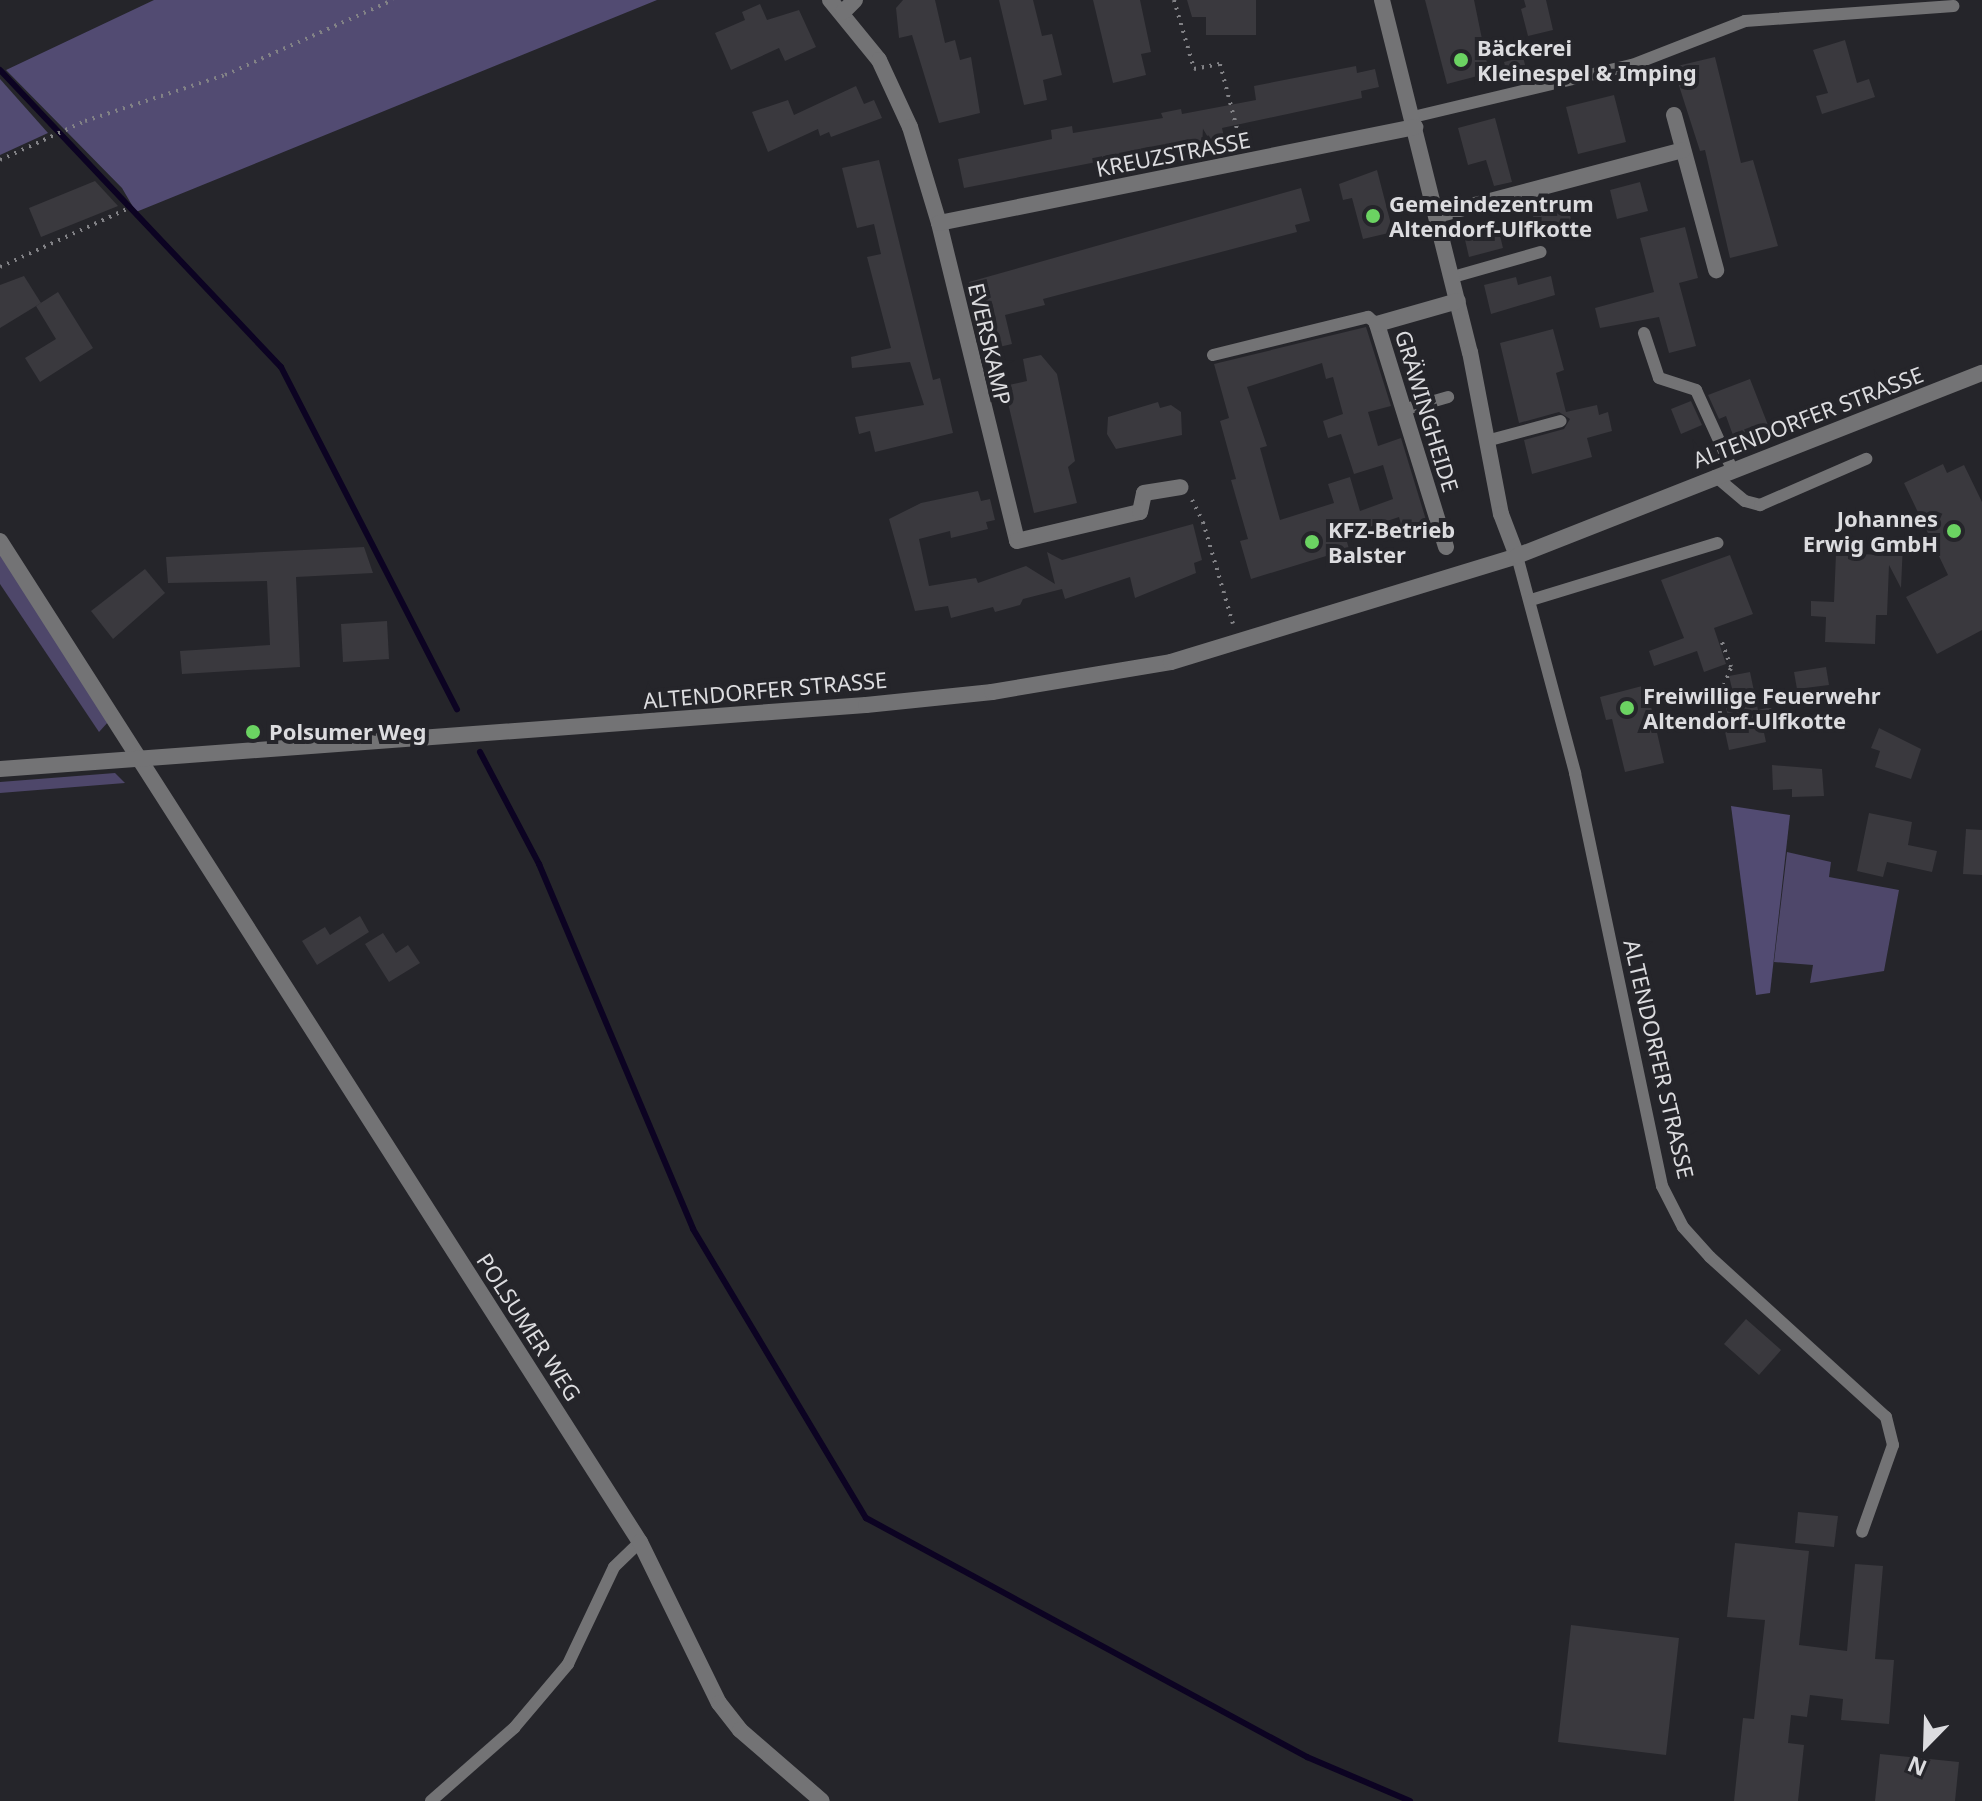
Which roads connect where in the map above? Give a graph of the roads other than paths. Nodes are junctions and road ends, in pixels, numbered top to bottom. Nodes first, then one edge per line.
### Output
1 (830, 0) edge
2 (1382, 0) edge
3 (849, 6) edge
4 (1953, 6) dead end
5 (1674, 115) dead end
6 (1414, 122) junction
7 (1683, 150) junction
8 (1437, 215) junction
9 (939, 223) junction
10 (1541, 252) dead end
11 (1716, 270) dead end
12 (1453, 277) junction
13 (1458, 301) junction
14 (1377, 324) junction
15 (1644, 333) dead end
16 (1213, 355) dead end
17 (1982, 373) edge
18 (1448, 397) dead end
19 (1403, 410) junction
20 (1561, 421) dead end
21 (1490, 440) junction
22 (1866, 459) dead end
23 (1732, 469) junction
24 (1715, 476) junction
25 (1181, 487) road end
26 (0, 541) edge
27 (1718, 543) dead end
28 (1446, 547) dead end
29 (1517, 556) junction
30 (1531, 600) junction
31 (142, 758) junction
32 (0, 769) edge
33 (1862, 1532) dead end
34 (640, 1542) junction
35 (431, 1801) edge
36 (822, 1801) edge

1 - 3 street, EVERSKAMP
2 - 6 street
3 - 9 street, EVERSKAMP
4 - 6 lane
5 - 7 street
6 - 8 street
6 - 9 street, KREUZSTRASSE
7 - 8 street
7 - 11 street
8 - 12 street
9 - 25 street, EVERSKAMP
10 - 12 lane
12 - 13 street
13 - 14 street, GRÄWINGHEIDE
13 - 21 street
14 - 16 lane
14 - 19 street, GRÄWINGHEIDE
15 - 23 lane
17 - 23 street, ALTENDORFER STRASSE
18 - 19 lane
19 - 28 street, GRÄWINGHEIDE
20 - 21 lane
21 - 29 street
22 - 24 lane
23 - 24 street, ALTENDORFER STRASSE
24 - 29 street, ALTENDORFER STRASSE
26 - 31 street, POLSUMER WEG
27 - 30 lane
29 - 30 lane, ALTENDORFER STRASSE
29 - 31 street, ALTENDORFER STRASSE
30 - 33 lane, ALTENDORFER STRASSE
31 - 32 street, ALTENDORFER STRASSE
31 - 34 street, POLSUMER WEG
34 - 35 lane
34 - 36 street, POLSUMER WEG

